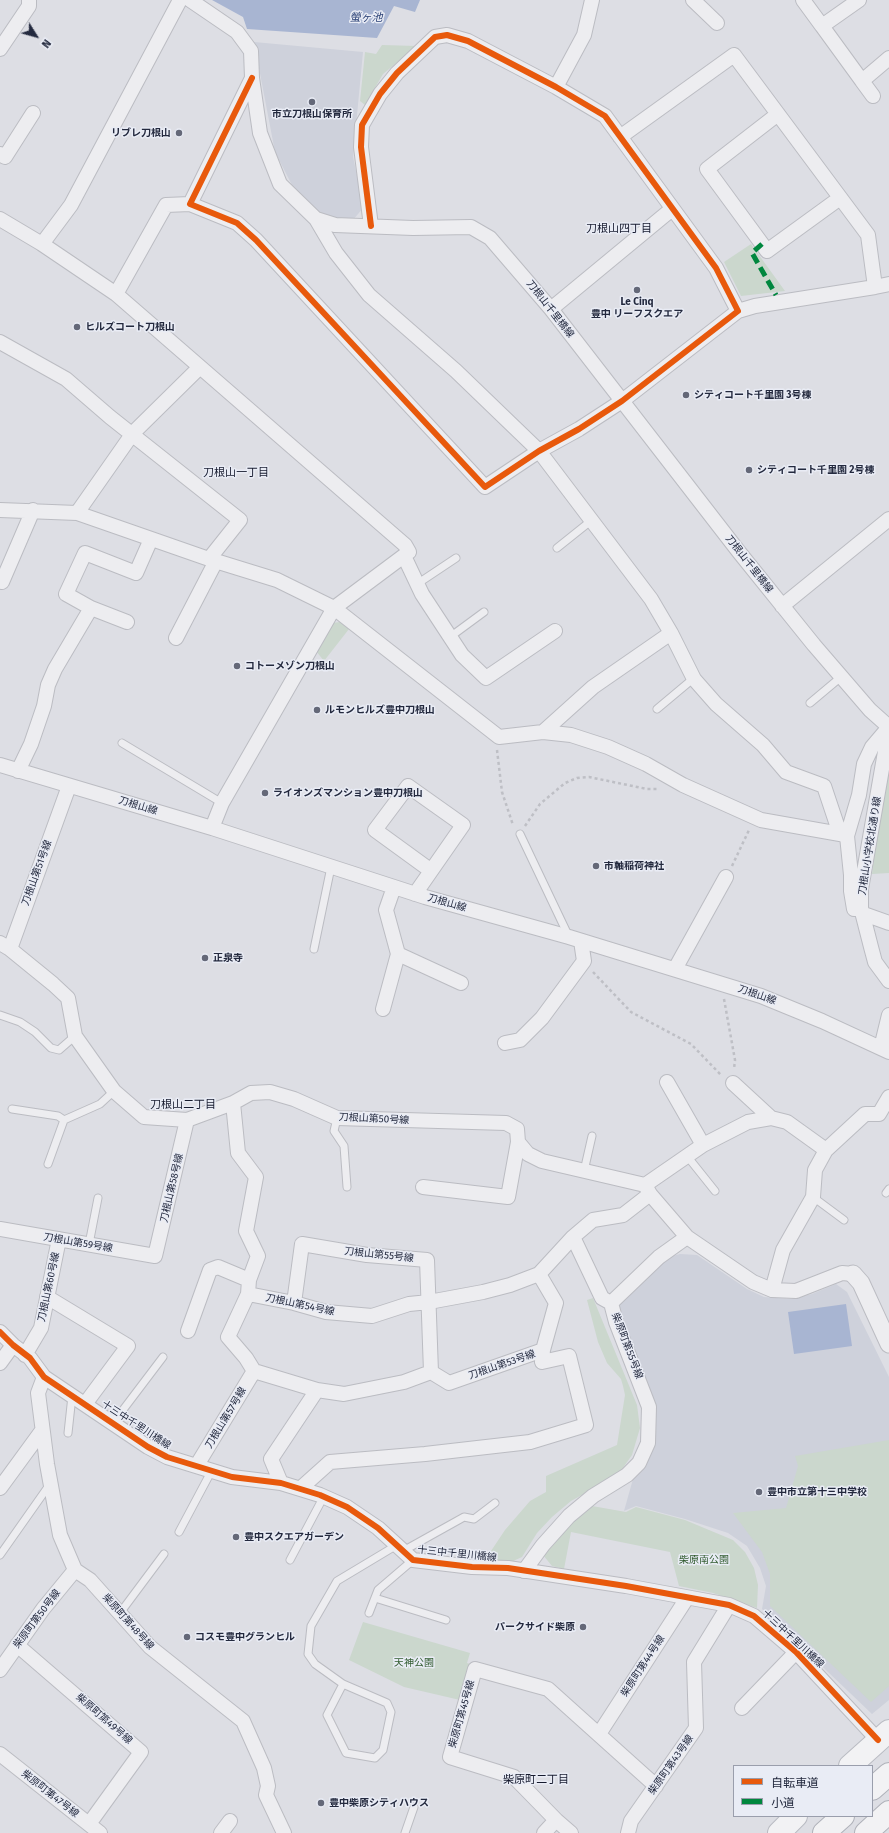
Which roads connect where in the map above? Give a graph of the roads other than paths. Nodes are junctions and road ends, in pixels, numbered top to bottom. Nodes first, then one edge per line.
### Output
1 (29, 0) edge
2 (180, 0) edge
3 (190, 0) edge
4 (592, 0) edge
5 (693, 0) edge
6 (803, 0) edge
7 (859, 0) edge
8 (717, 23) dead end
9 (822, 26) junction
10 (0, 49) edge
11 (889, 58) edge
12 (252, 78) junction
13 (862, 81) junction
14 (556, 87) junction
15 (873, 96) dead end
16 (33, 113) dead end
17 (778, 114) junction
18 (620, 137) junction
19 (0, 154) edge
20 (840, 198) junction
21 (190, 204) junction
22 (672, 209) junction
23 (0, 219) edge
24 (316, 219) junction
25 (371, 226) junction
26 (42, 244) junction
27 (889, 284) edge
28 (875, 288) junction
29 (116, 294) junction
30 (551, 309) junction
31 (738, 311) junction
32 (0, 342) edge
33 (200, 367) junction
34 (622, 401) junction
35 (133, 433) junction
36 (538, 451) junction
37 (0, 510) edge
38 (33, 510) junction
39 (77, 513) junction
40 (889, 519) edge
41 (592, 520) junction
42 (151, 539) junction
43 (557, 548) dead end
44 (404, 556) junction
45 (456, 558) dead end
46 (212, 560) junction
47 (1, 583) edge
48 (417, 584) junction
49 (782, 606) junction
50 (91, 608) junction
51 (334, 608) junction
52 (484, 612) dead end
53 (127, 622) dead end
54 (555, 631) dead end
55 (671, 633) junction
56 (450, 637) junction
57 (176, 638) dead end
58 (841, 677) junction
59 (694, 678) junction
60 (810, 703) dead end
61 (657, 709) dead end
62 (889, 728) edge
63 (542, 732) junction
64 (889, 737) edge
65 (122, 743) dead end
66 (0, 765) edge
67 (18, 771) junction
68 (69, 786) junction
69 (222, 803) junction
70 (212, 828) junction
71 (520, 834) road end
72 (844, 835) junction
73 (331, 867) junction
74 (430, 870) junction
75 (726, 877) road end
76 (394, 887) junction
77 (415, 894) junction
78 (863, 911) junction
79 (889, 923) edge
80 (575, 939) junction
81 (5, 946) edge
82 (314, 949) dead end
83 (398, 954) junction
84 (675, 970) junction
85 (889, 981) edge
86 (461, 983) dead end
87 (383, 1009) dead end
88 (0, 1015) edge
89 (889, 1015) edge
90 (75, 1036) junction
91 (505, 1044) dead end
92 (885, 1050) edge
93 (667, 1082) dead end
94 (733, 1083) road end
95 (114, 1091) junction
96 (889, 1098) edge
97 (233, 1103) junction
98 (12, 1109) dead end
99 (337, 1118) junction
100 (771, 1118) junction
101 (884, 1118) edge
102 (64, 1120) junction
103 (187, 1120) junction
104 (592, 1136) dead end
105 (518, 1142) junction
106 (703, 1145) junction
107 (826, 1150) junction
108 (687, 1156) junction
109 (48, 1164) dead end
110 (584, 1171) junction
111 (347, 1187) dead end
112 (423, 1187) dead end
113 (647, 1190) junction
114 (714, 1192) dead end
115 (814, 1197) junction
116 (98, 1198) dead end
117 (844, 1220) dead end
118 (0, 1229) edge
119 (573, 1237) junction
120 (687, 1237) junction
121 (59, 1239) junction
122 (89, 1244) junction
123 (155, 1256) joint
124 (539, 1274) junction
125 (853, 1274) joint
126 (249, 1287) junction
127 (772, 1290) junction
128 (47, 1297) junction
129 (429, 1302) junction
130 (294, 1303) junction
131 (611, 1303) junction
132 (188, 1331) dead end
133 (0, 1332) edge
134 (889, 1344) edge
135 (13, 1345) junction
136 (543, 1350) junction
137 (25, 1355) junction
138 (163, 1357) dead end
139 (0, 1362) edge
140 (254, 1371) junction
141 (431, 1372) junction
142 (44, 1377) junction
143 (317, 1390) junction
144 (72, 1396) junction
145 (85, 1404) junction
146 (113, 1423) junction
147 (41, 1432) junction
148 (68, 1433) dead end
149 (197, 1465) junction
150 (212, 1470) junction
151 (281, 1483) junction
152 (50, 1484) junction
153 (0, 1488) edge
154 (301, 1488) junction
155 (324, 1496) junction
156 (495, 1504) dead end
157 (179, 1532) dead end
158 (404, 1552) junction
159 (164, 1554) dead end
160 (0, 1555) edge
161 (290, 1560) dead end
162 (75, 1570) junction
163 (524, 1571) junction
164 (375, 1598) junction
165 (687, 1598) junction
166 (729, 1605) junction
167 (120, 1613) junction
168 (369, 1613) dead end
169 (446, 1620) dead end
170 (17, 1644) junction
171 (796, 1652) junction
172 (0, 1670) edge
173 (343, 1684) junction
174 (742, 1708) dead end
175 (599, 1734) junction
176 (884, 1735) edge
177 (0, 1755) edge
178 (851, 1765) edge
179 (889, 1774) edge
180 (656, 1786) junction
181 (873, 1788) edge
182 (414, 1807) dead end
183 (889, 1812) edge
184 (795, 1817) edge
185 (842, 1817) edge
186 (556, 1820) junction
187 (230, 1821) dead end
188 (89, 1824) junction
189 (100, 1833) edge
190 (221, 1833) edge
191 (284, 1833) edge
192 (405, 1833) edge
193 (544, 1833) edge
194 (571, 1833) edge
195 (628, 1833) edge
196 (779, 1833) edge
197 (824, 1833) edge
198 (866, 1833) edge

1 - 10 street
2 - 26 street
3 - 12 street, 刀根山千里橋線
4 - 14 street
5 - 8 street
6 - 9 street
7 - 9 street
9 - 13 street
11 - 13 street
12 - 21 street
12 - 24 street, 刀根山千里橋線
13 - 15 street
14 - 18 street
14 - 25 street
16 - 19 street
17 - 18 street
17 - 20 street
17 - 20 street
18 - 22 street
20 - 28 street
21 - 29 street
21 - 36 street
22 - 30 street
22 - 31 street
23 - 26 street
24 - 25 street, 刀根山千里橋線
24 - 36 street
25 - 30 street, 刀根山千里橋線
26 - 29 street
27 - 28 street
28 - 31 street
29 - 33 street
30 - 34 street, 刀根山千里橋線
31 - 34 street
32 - 35 street
33 - 35 street
33 - 44 street
34 - 36 street
34 - 49 street, 刀根山千里橋線
35 - 39 street
35 - 46 street
36 - 41 street
37 - 38 street
38 - 39 street
38 - 47 street
39 - 42 street
40 - 49 street
41 - 43 lane
41 - 55 street
42 - 46 street
42 - 50 street
44 - 48 street
44 - 51 street
45 - 48 lane
46 - 51 street
46 - 57 street
48 - 56 street
49 - 58 street, 刀根山千里橋線
50 - 53 street
50 - 67 street
51 - 63 street
51 - 69 street
52 - 56 lane
54 - 56 street
55 - 59 street
55 - 63 street
58 - 60 lane
58 - 62 street, 刀根山千里橋線
59 - 61 lane
59 - 72 street
62 - 64 street, 刀根山小学校北通り線
62 - 72 street
63 - 72 street
64 - 78 street, 刀根山小学校北通り線
65 - 69 lane
66 - 67 street, 刀根山線
67 - 68 street, 刀根山線
68 - 70 street, 刀根山線
68 - 81 street, 刀根山第51号線
69 - 70 street
70 - 73 street, 刀根山線
71 - 80 lane
72 - 78 street
73 - 76 street, 刀根山線
73 - 82 lane
74 - 74 street
74 - 77 street
75 - 84 street
76 - 77 street, 刀根山線
76 - 83 street
77 - 80 street, 刀根山線
78 - 79 street
78 - 85 street, 刀根山小学校北通り線
80 - 84 street, 刀根山線
80 - 91 street
81 - 90 street, 刀根山第50号線
83 - 86 street
83 - 87 street
84 - 92 street, 刀根山線
88 - 90 lane
89 - 92 street
90 - 95 street, 刀根山第50号線
93 - 106 street
94 - 100 street
95 - 102 lane
95 - 103 street, 刀根山第50号線
96 - 101 street
97 - 99 street, 刀根山第50号線
97 - 103 street, 刀根山第50号線
97 - 126 street
98 - 102 lane
99 - 105 street, 刀根山第50号線
99 - 111 lane
100 - 106 street
100 - 107 street
101 - 107 street
102 - 109 lane
103 - 123 street, 刀根山第58号線
104 - 110 lane
105 - 110 street, 刀根山第50号線
105 - 112 street
106 - 108 street
107 - 115 street
108 - 113 street
108 - 114 lane
110 - 113 street, 刀根山第50号線
113 - 119 street
113 - 120 street
115 - 117 lane
115 - 127 street
116 - 122 lane
118 - 121 street, 刀根山第59号線
119 - 124 street
119 - 131 street
120 - 127 street
120 - 131 street, 柴原町第55号線
121 - 122 street, 刀根山第59号線
121 - 128 street, 刀根山第60号線
122 - 123 street, 刀根山第59号線
124 - 129 street, 刀根山第54号線
124 - 136 street, 刀根山第53号線
125 - 127 street
125 - 134 street
126 - 130 street, 刀根山第54号線
126 - 132 street, 刀根山第54号線
126 - 140 street
128 - 137 street, 刀根山第60号線
128 - 145 street
129 - 130 street, 刀根山第54号線
129 - 130 street, 刀根山第55号線
129 - 141 street, 刀根山第55号線
131 - 163 street, 柴原町第55号線
133 - 135 street, 十三中千里川橋線
135 - 137 street, 十三中千里川橋線
135 - 139 street
136 - 141 street, 刀根山第53号線
136 - 154 street
137 - 142 street, 十三中千里川橋線
138 - 146 lane
140 - 143 street
140 - 149 street, 刀根山第57号線
141 - 143 street
142 - 144 street, 十三中千里川橋線
142 - 147 street
143 - 151 street
144 - 145 street, 十三中千里川橋線
144 - 148 lane
145 - 146 street, 十三中千里川橋線
146 - 149 street, 十三中千里川橋線
147 - 152 street
147 - 153 street
149 - 150 street, 十三中千里川橋線
150 - 151 street, 十三中千里川橋線
150 - 157 lane
151 - 154 street, 十三中千里川橋線
152 - 160 lane
152 - 162 street
154 - 155 street, 十三中千里川橋線
155 - 158 street, 十三中千里川橋線
155 - 161 lane
156 - 158 lane
158 - 163 street, 十三中千里川橋線
158 - 164 lane
158 - 173 lane
159 - 167 lane
162 - 167 street, 柴原町第48号線
162 - 170 street, 柴原町第50号線
163 - 165 street, 十三中千里川橋線
164 - 168 lane
164 - 169 lane
165 - 166 street, 十三中千里川橋線
165 - 175 street, 柴原町第44号線
166 - 171 street, 十三中千里川橋線
166 - 180 street, 柴原町第43号線
167 - 191 street, 柴原町第48号線
170 - 172 street, 柴原町第50号線
170 - 188 street, 柴原町第49号線
171 - 174 street
171 - 176 street, 十三中千里川橋線
173 - 173 lane
175 - 180 street, 柴原町第45号線
175 - 186 street, 柴原町第45号線
176 - 178 main road
177 - 188 street, 柴原町第47号線
179 - 181 main road
180 - 195 street, 柴原町第43号線
182 - 192 lane
183 - 198 main road
184 - 196 main road
185 - 197 main road
186 - 193 street
186 - 194 street
187 - 190 street
188 - 189 street, 柴原町第47号線

